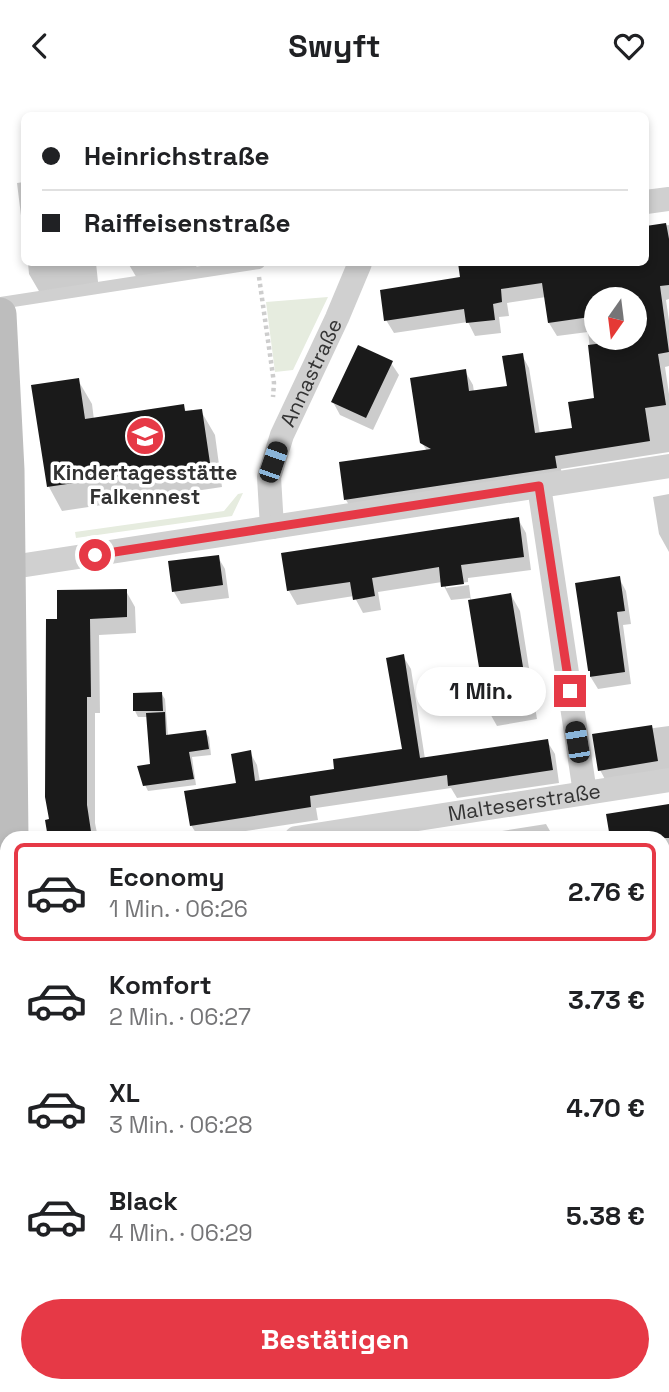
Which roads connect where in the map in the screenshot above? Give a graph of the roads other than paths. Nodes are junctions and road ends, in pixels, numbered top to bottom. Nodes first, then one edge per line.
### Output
1 (669, 199) edge
2 (649, 202) edge
3 (239, 266) edge
4 (359, 266) edge
5 (0, 303) edge
6 (0, 314) edge
7 (669, 466) edge
8 (539, 486) junction
9 (272, 527) junction
10 (5, 569) edge
11 (669, 781) edge
12 (585, 793) junction
13 (12, 831) edge
14 (341, 831) edge

1 - 2 street
3 - 5 lane
4 - 9 street, Annastraße
6 - 10 main road
7 - 8 street
8 - 9 street
8 - 12 street
9 - 10 street
10 - 13 main road
11 - 12 street, Malteserstraße
12 - 14 street, Malteserstraße

